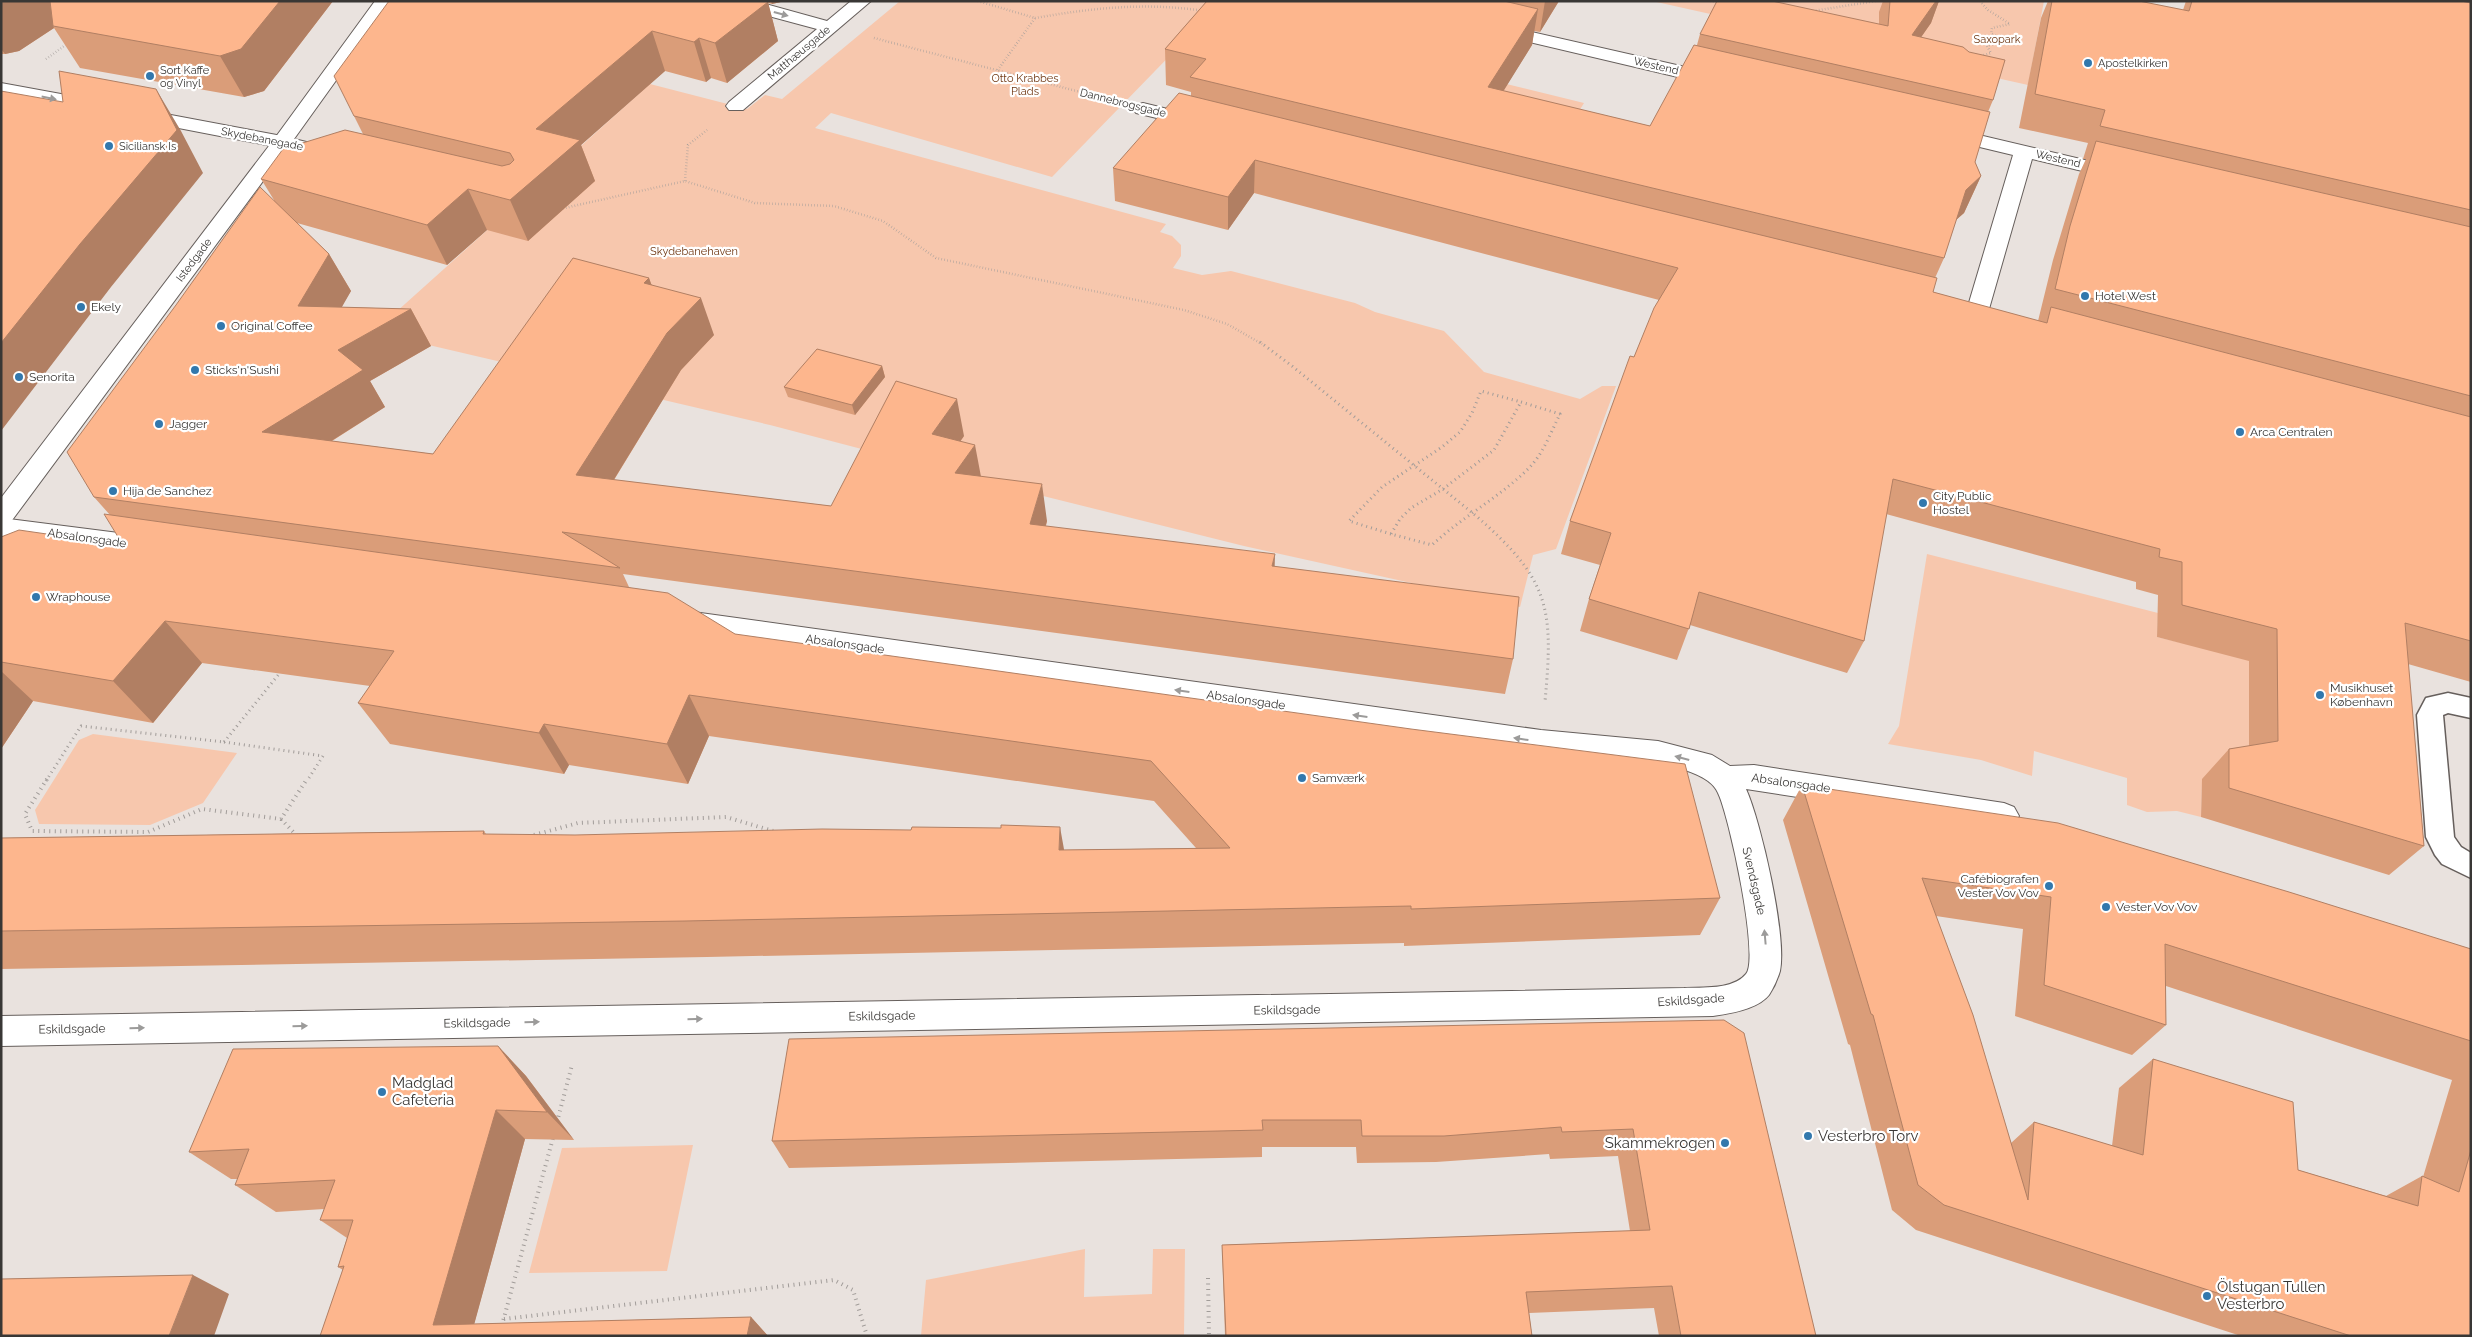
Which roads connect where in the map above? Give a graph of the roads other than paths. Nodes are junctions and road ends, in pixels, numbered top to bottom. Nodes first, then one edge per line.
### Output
1 (384, 1) edge
2 (734, 1) edge
3 (862, 1) edge
4 (1483, 26) edge
5 (830, 27) junction
6 (1734, 84) edge
7 (2, 89) edge
8 (736, 106) road end
9 (1143, 109) road end
10 (1221, 128) edge
11 (1927, 129) edge
12 (282, 142) junction
13 (2024, 151) junction
14 (349, 158) edge
15 (2141, 179) edge
16 (1976, 316) edge
17 (1, 516) edge
18 (1, 527) edge
19 (182, 551) edge
20 (663, 618) edge
21 (2471, 708) edge
22 (1726, 779) junction
23 (2028, 821) edge
24 (2471, 866) edge
25 (1758, 984) joint
26 (1, 1031) edge

1 - 12 street, Istedgade
2 -> 5 street
3 - 5 street, Matthæusgade
4 - 6 street, Westend
5 - 8 street, Matthæusgade
7 -> 12 street, Skydebanegade
9 - 10 street, Dannebrogsgade
11 - 13 street, Westend
12 - 14 street, Skydebanegade
12 - 17 street, Istedgade
13 - 15 street, Westend
13 - 16 street, Westend
18 - 19 street, Absalonsgade
22 -> 20 street, Absalonsgade
21 - 24 lane
22 - 23 street, Absalonsgade
25 -> 22 street, Svendsgade
26 -> 25 street, Eskildsgade

